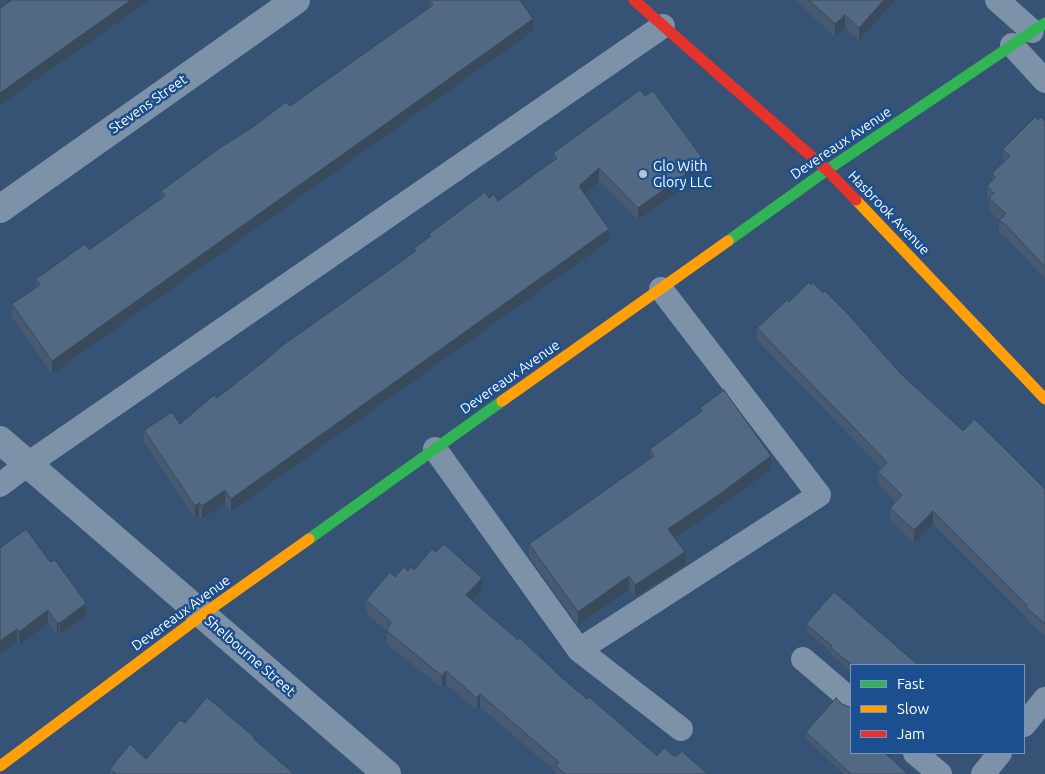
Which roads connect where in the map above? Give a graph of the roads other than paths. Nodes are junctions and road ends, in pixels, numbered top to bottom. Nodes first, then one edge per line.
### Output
1 (296, 0) edge
2 (634, 0) edge
3 (998, 0) edge
4 (663, 26) junction
5 (1038, 27) edge
6 (1012, 45) junction
7 (1045, 82) edge
8 (827, 170) junction
9 (0, 208) edge
10 (661, 289) junction
11 (1045, 399) edge
12 (0, 440) edge
13 (435, 449) junction
14 (28, 464) junction
15 (0, 485) edge
16 (202, 615) junction
17 (579, 650) junction
18 (803, 659) dead end
19 (850, 699) edge
20 (1045, 699) edge
21 (1025, 724) edge
22 (681, 729) dead end
23 (916, 754) edge
24 (999, 754) edge
25 (0, 766) edge
26 (387, 774) edge
27 (940, 774) edge
28 (983, 774) edge

1 - 9 street, Stevens Street
2 - 4 street, Hasbrook Avenue
3 - 5 lane
4 - 8 street, Hasbrook Avenue
4 - 14 lane
5 - 6 street, Devereaux Avenue
6 - 7 lane
6 - 8 street, Devereaux Avenue
8 - 10 street, Devereaux Avenue
8 - 11 street, Hasbrook Avenue
10 - 13 street, Devereaux Avenue
10 - 17 lane
12 - 14 street, Shelbourne Street
13 - 16 street, Devereaux Avenue
13 - 17 lane
14 - 15 lane
14 - 16 street, Shelbourne Street
16 - 25 street, Devereaux Avenue
16 - 26 street, Shelbourne Street
17 - 22 lane
18 - 19 lane
20 - 21 lane
23 - 27 lane
24 - 28 lane

